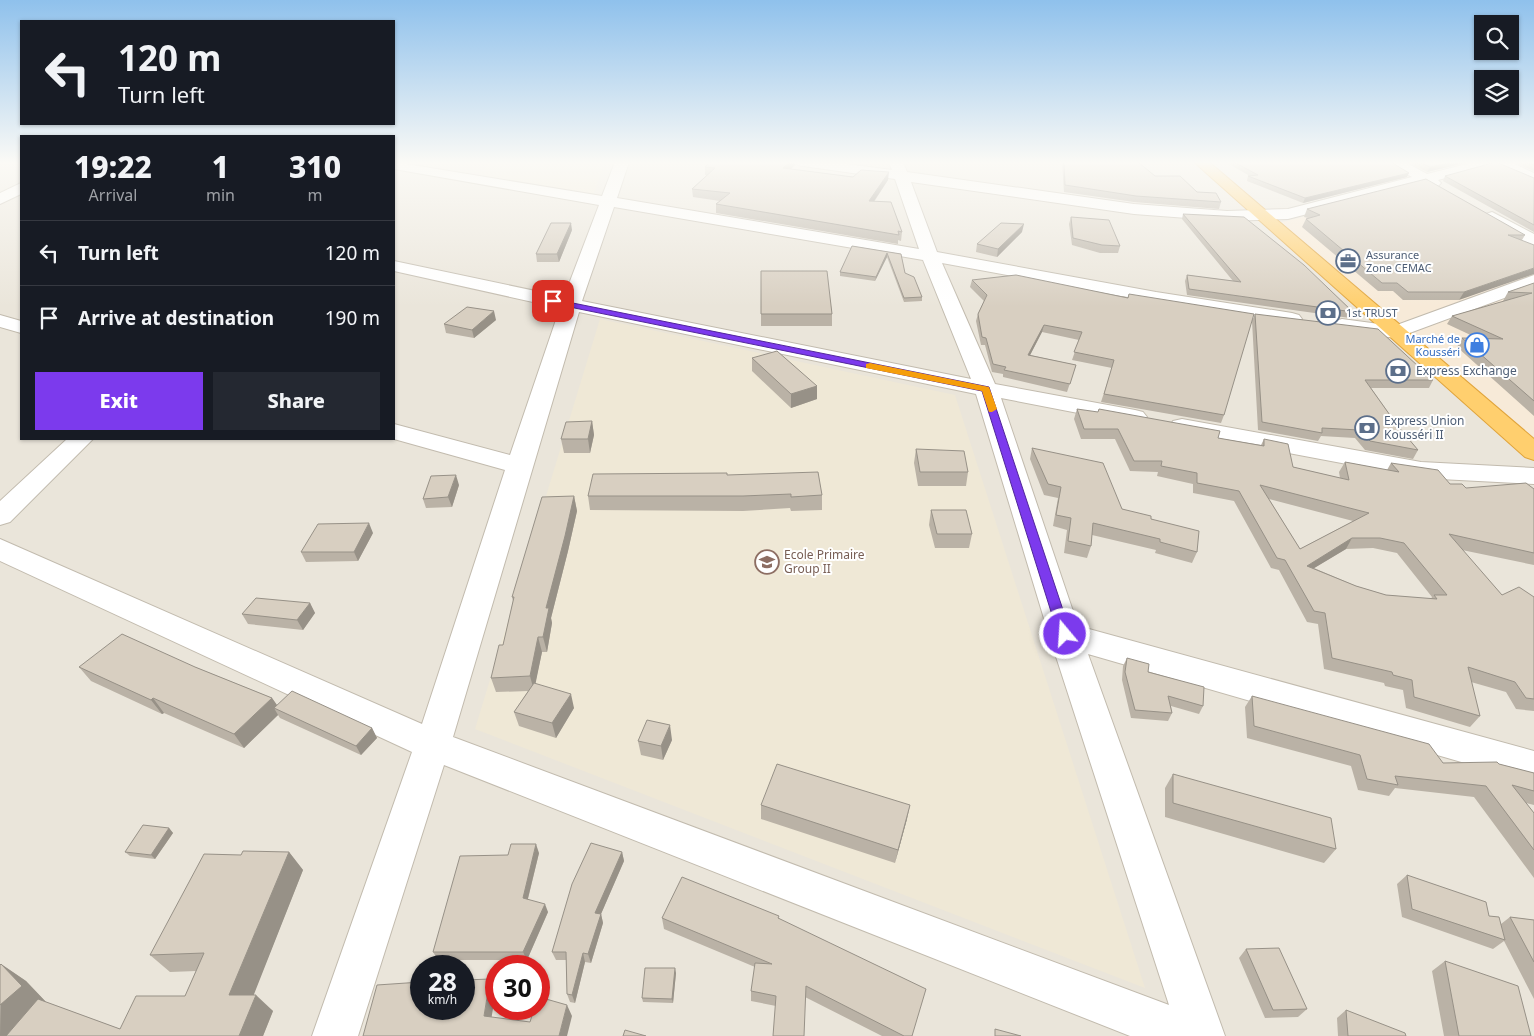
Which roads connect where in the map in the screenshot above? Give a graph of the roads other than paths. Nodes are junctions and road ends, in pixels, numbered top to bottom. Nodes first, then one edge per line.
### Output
1 (603, 210) edge
2 (656, 210) edge
3 (913, 210) edge
4 (1151, 210) edge
5 (1257, 210) edge
6 (1302, 210) edge
7 (1481, 210) edge
8 (1264, 216) junction
9 (1534, 241) edge
10 (930, 256) junction
11 (395, 266) edge
12 (1534, 281) edge
13 (571, 305) junction
14 (0, 321) edge
15 (1310, 321) edge
16 (1329, 324) edge
17 (20, 327) edge
18 (1396, 332) junction
19 (986, 389) junction
20 (395, 431) edge
21 (80, 440) edge
22 (1534, 452) edge
23 (519, 466) junction
24 (1534, 476) edge
25 (0, 516) edge
26 (0, 549) edge
27 (1065, 634) junction
28 (433, 745) junction
29 (1534, 767) edge
30 (335, 1036) edge
31 (1189, 1036) edge
32 (1202, 1036) edge

1 - 13 street
2 - 10 street
3 - 10 street
4 - 8 street
5 - 8 highway
6 - 8 street
7 - 9 street
8 - 18 highway
10 - 15 street
10 - 19 street
11 - 13 street
12 - 18 street
13 - 19 street
13 - 23 street
14 - 17 street
16 - 18 street
18 - 22 highway
19 - 24 street
19 - 27 street
20 - 23 street
21 - 25 street
23 - 28 street
26 - 28 street
27 - 29 street
27 - 32 street
28 - 30 street
28 - 31 street

